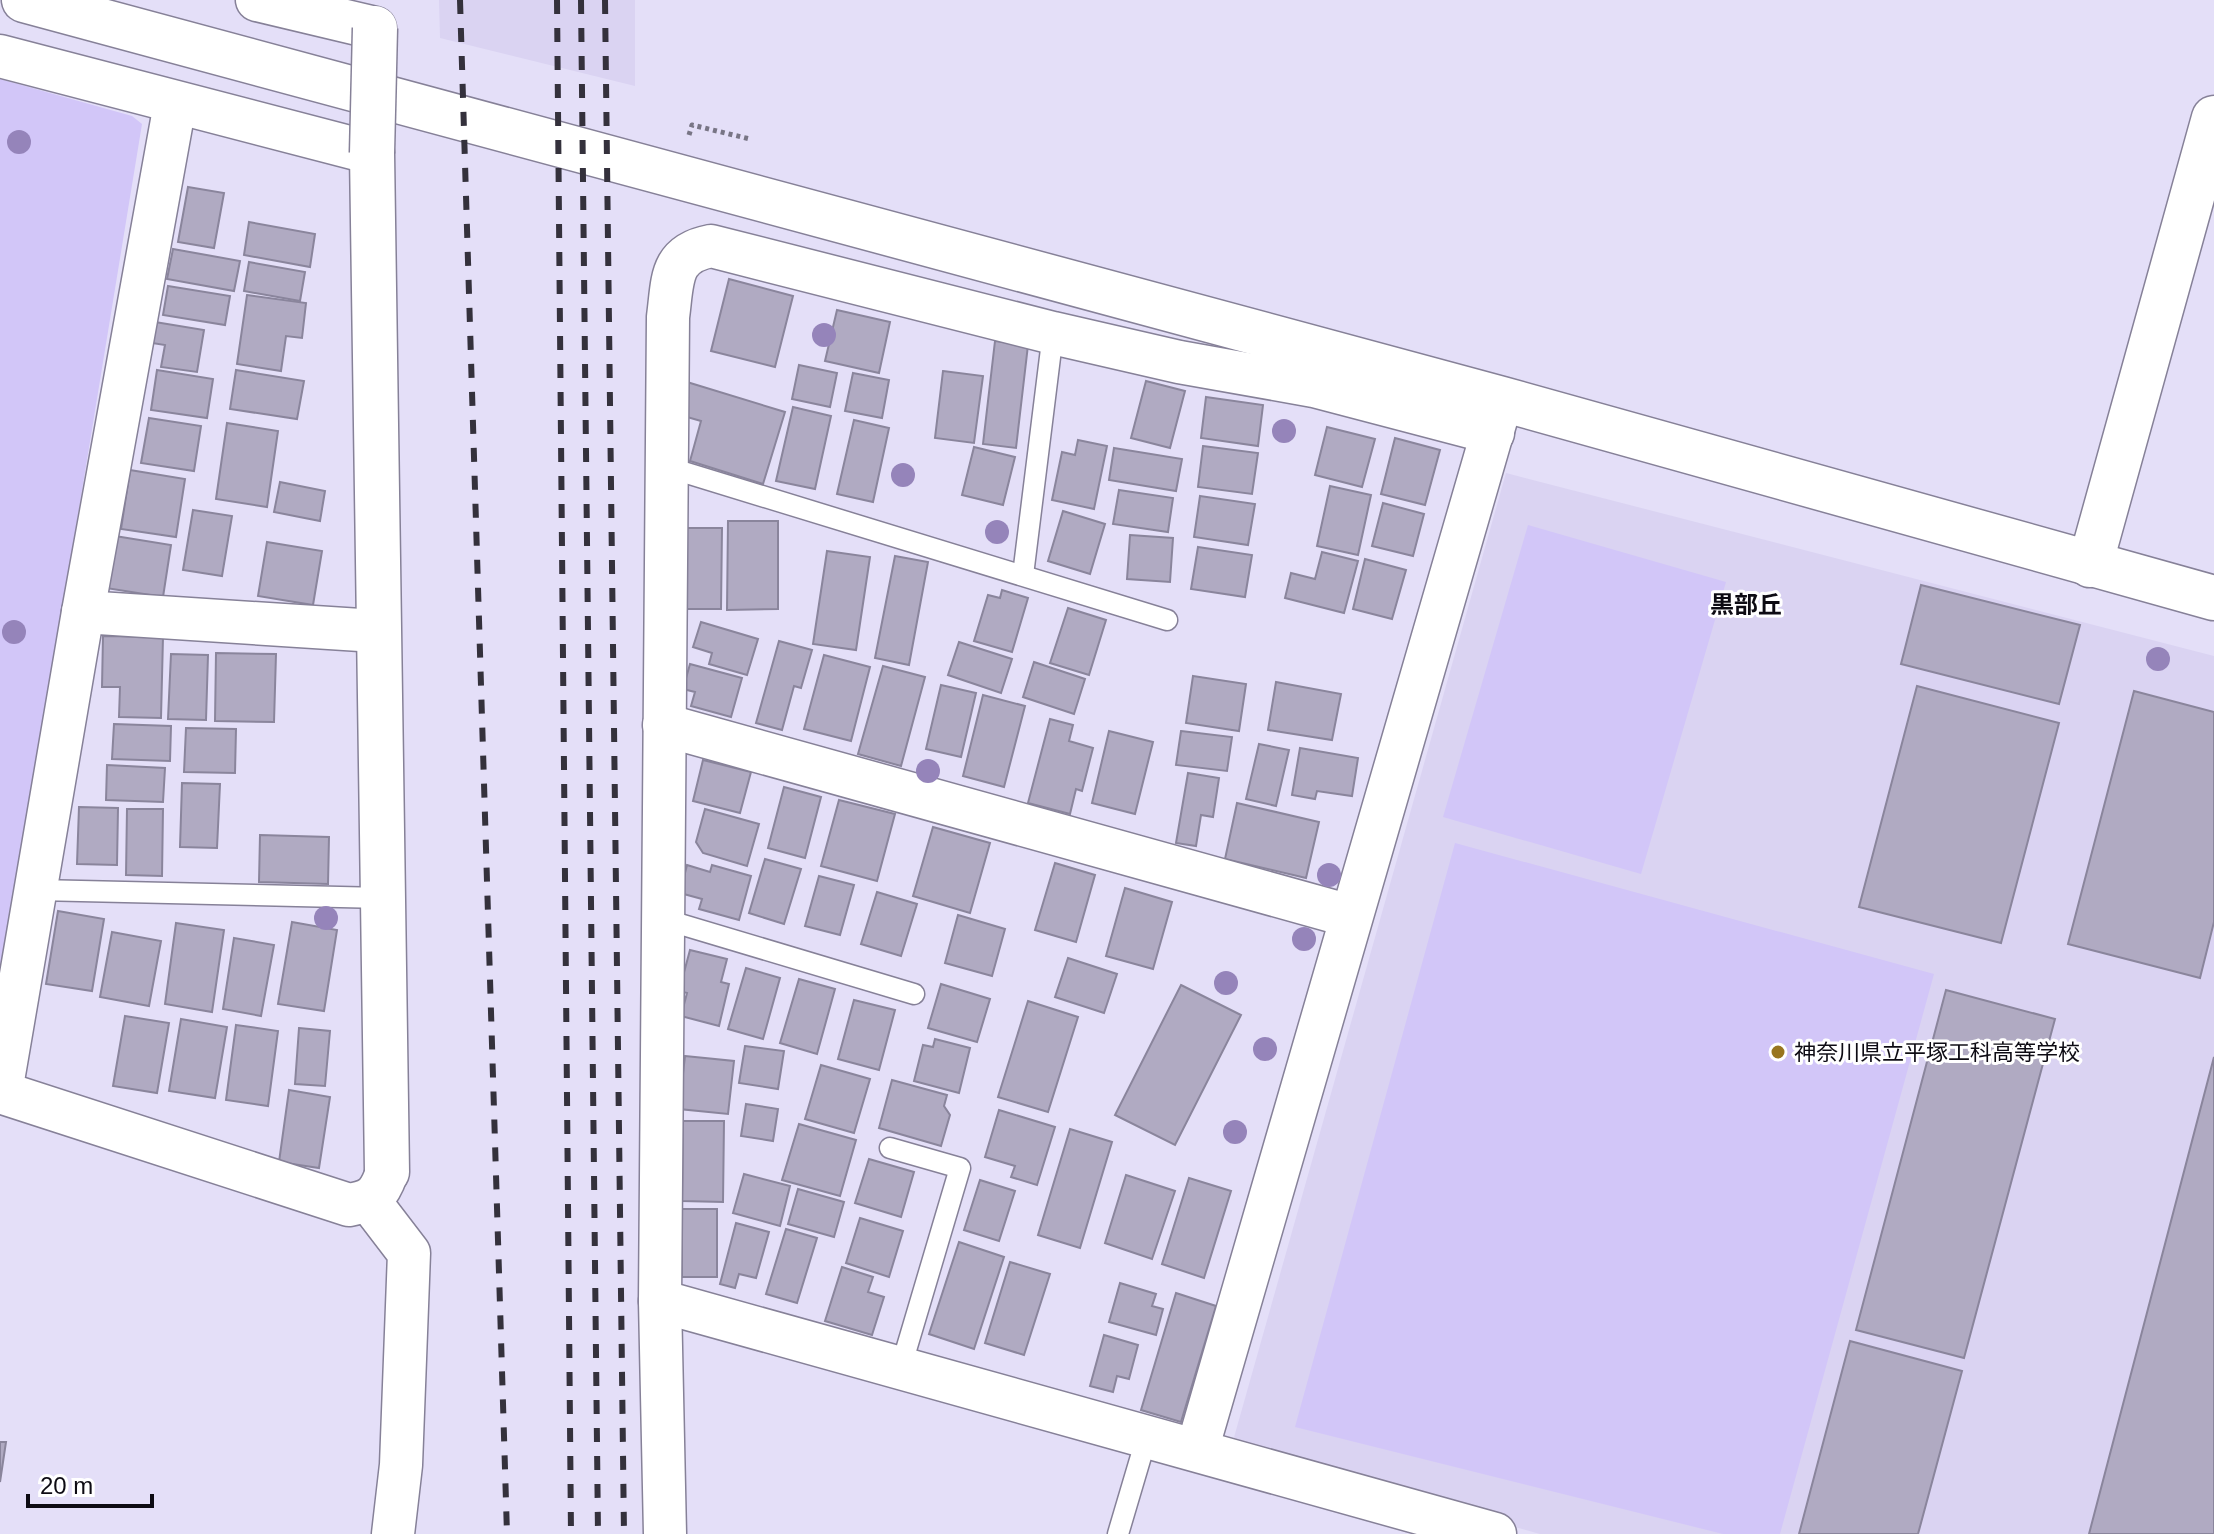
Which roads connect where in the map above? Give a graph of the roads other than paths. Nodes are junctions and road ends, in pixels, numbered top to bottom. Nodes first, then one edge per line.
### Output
1 (24, 0) edge
2 (257, 0) edge
3 (376, 14) edge
4 (0, 56) edge
5 (175, 104) junction
6 (2214, 118) edge
7 (372, 153) junction
8 (1053, 333) junction
9 (1498, 416) junction
10 (667, 467) junction
11 (2090, 565) junction
12 (1023, 575) junction
13 (2214, 598) edge
14 (83, 612) junction
15 (1167, 620) dead end
16 (376, 631) junction
17 (664, 725) junction
18 (37, 890) junction
19 (383, 898) junction
20 (1350, 916) junction
21 (663, 919) junction
22 (914, 994) dead end
23 (1, 1092) edge
24 (890, 1148) dead end
25 (379, 1187) junction
26 (660, 1301) junction
27 (901, 1367) junction
28 (1147, 1436) junction
29 (1197, 1450) junction
30 (393, 1534) edge
31 (665, 1534) edge
32 (1118, 1534) edge
33 (1495, 1534) edge

1 - 9 street
2 - 3 street
3 - 7 street, bridge
4 - 5 street
5 - 7 street
5 - 14 street
6 - 11 street
7 - 16 street
8 - 9 street
8 - 10 street
8 - 12 lane
9 - 11 street
9 - 20 street
10 - 12 lane
10 - 17 street
11 - 13 street
12 - 15 lane
14 - 16 street
14 - 18 street
16 - 19 street
17 - 20 street
17 - 21 street
18 - 19 lane
18 - 23 street
19 - 25 street
20 - 29 street
21 - 22 lane
21 - 26 street
23 - 25 street
24 - 27 lane
25 - 30 street
26 - 27 street
26 - 31 street
27 - 28 street
28 - 29 street
28 - 32 lane
29 - 33 street

